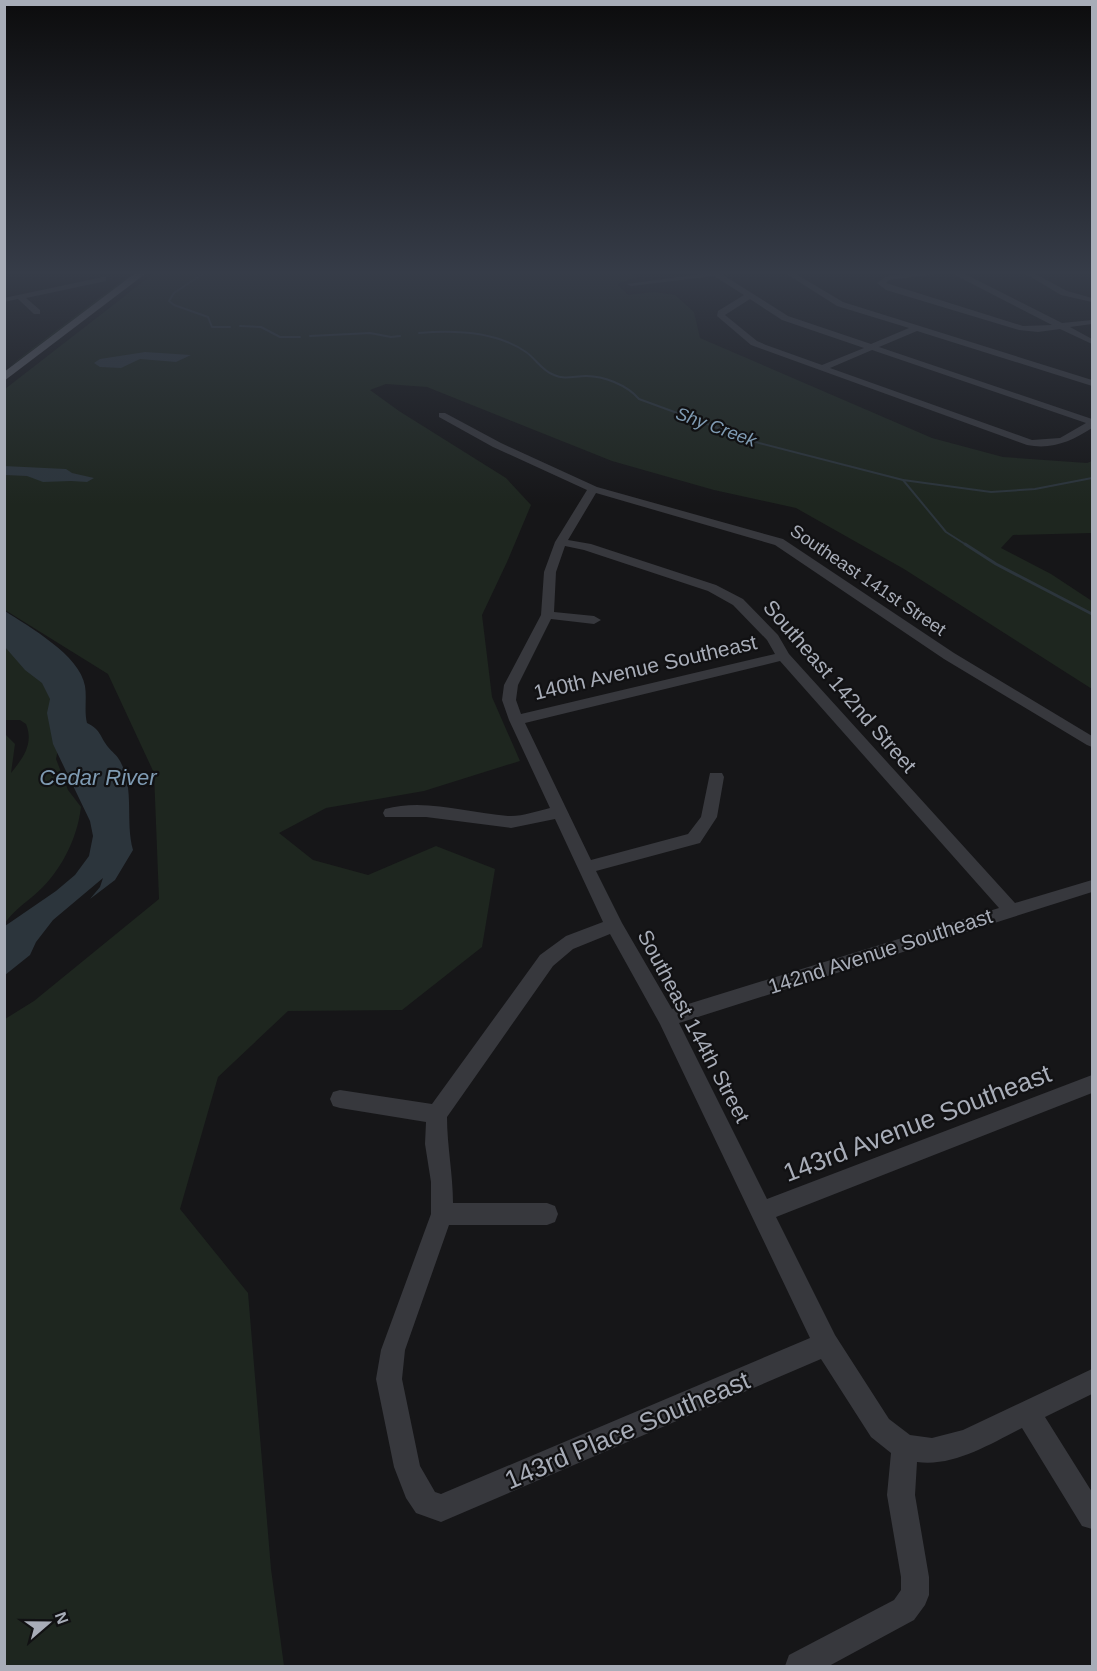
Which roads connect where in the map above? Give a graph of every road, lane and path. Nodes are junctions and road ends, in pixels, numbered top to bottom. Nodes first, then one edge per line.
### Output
1 (42, 349) edge
2 (771, 349) edge
3 (868, 349) edge
4 (873, 349) edge
5 (984, 349) edge
6 (823, 368) junction
7 (4, 378) edge
8 (1092, 383) edge
9 (442, 415) dead end
10 (1092, 423) edge
11 (593, 489) junction
12 (561, 542) junction
13 (547, 615) junction
14 (594, 620) dead end
15 (783, 656) junction
16 (516, 720) junction
17 (1092, 742) edge
18 (716, 777) dead end
19 (559, 812) junction
20 (390, 813) dead end
21 (587, 867) junction
22 (1092, 886) edge
23 (1011, 910) junction
24 (614, 926) junction
25 (667, 1019) junction
26 (1092, 1084) edge
27 (340, 1100) dead end
28 (437, 1114) junction
29 (761, 1212) junction
30 (442, 1214) junction
31 (547, 1214) dead end
32 (826, 1344) junction
33 (1092, 1382) edge
34 (1028, 1414) junction
35 (905, 1447) junction
36 (1092, 1516) edge
37 (800, 1666) edge

1 - 7 main road
2 - 6 street
3 - 6 street
4 - 10 street
5 - 8 street
6 - 10 street
9 - 11 street, Southeast 141st Street
11 - 12 street, Southeast 144th Street
11 - 17 street, Southeast 141st Street
12 - 13 street, Southeast 144th Street
12 - 15 street, Southeast 142nd Street
13 - 14 street
13 - 16 street, Southeast 144th Street
15 - 16 street, 140th Avenue Southeast
15 - 23 street, Southeast 142nd Street
16 - 19 street, Southeast 144th Street
18 - 21 street
19 - 20 street
19 - 21 street, Southeast 144th Street
21 - 24 street, Southeast 144th Street
22 - 23 street, 142nd Avenue Southeast
23 - 25 street, 142nd Avenue Southeast
24 - 25 street, Southeast 144th Street
24 - 28 street
25 - 29 street, Southeast 144th Street
26 - 29 street, 143rd Avenue Southeast
27 - 28 street
28 - 30 street
29 - 32 street, Southeast 144th Street
30 - 31 street
30 - 32 street, 143rd Place Southeast
32 - 35 street, Southeast 144th Street
33 - 34 street
34 - 35 street
34 - 36 street
35 - 37 street

